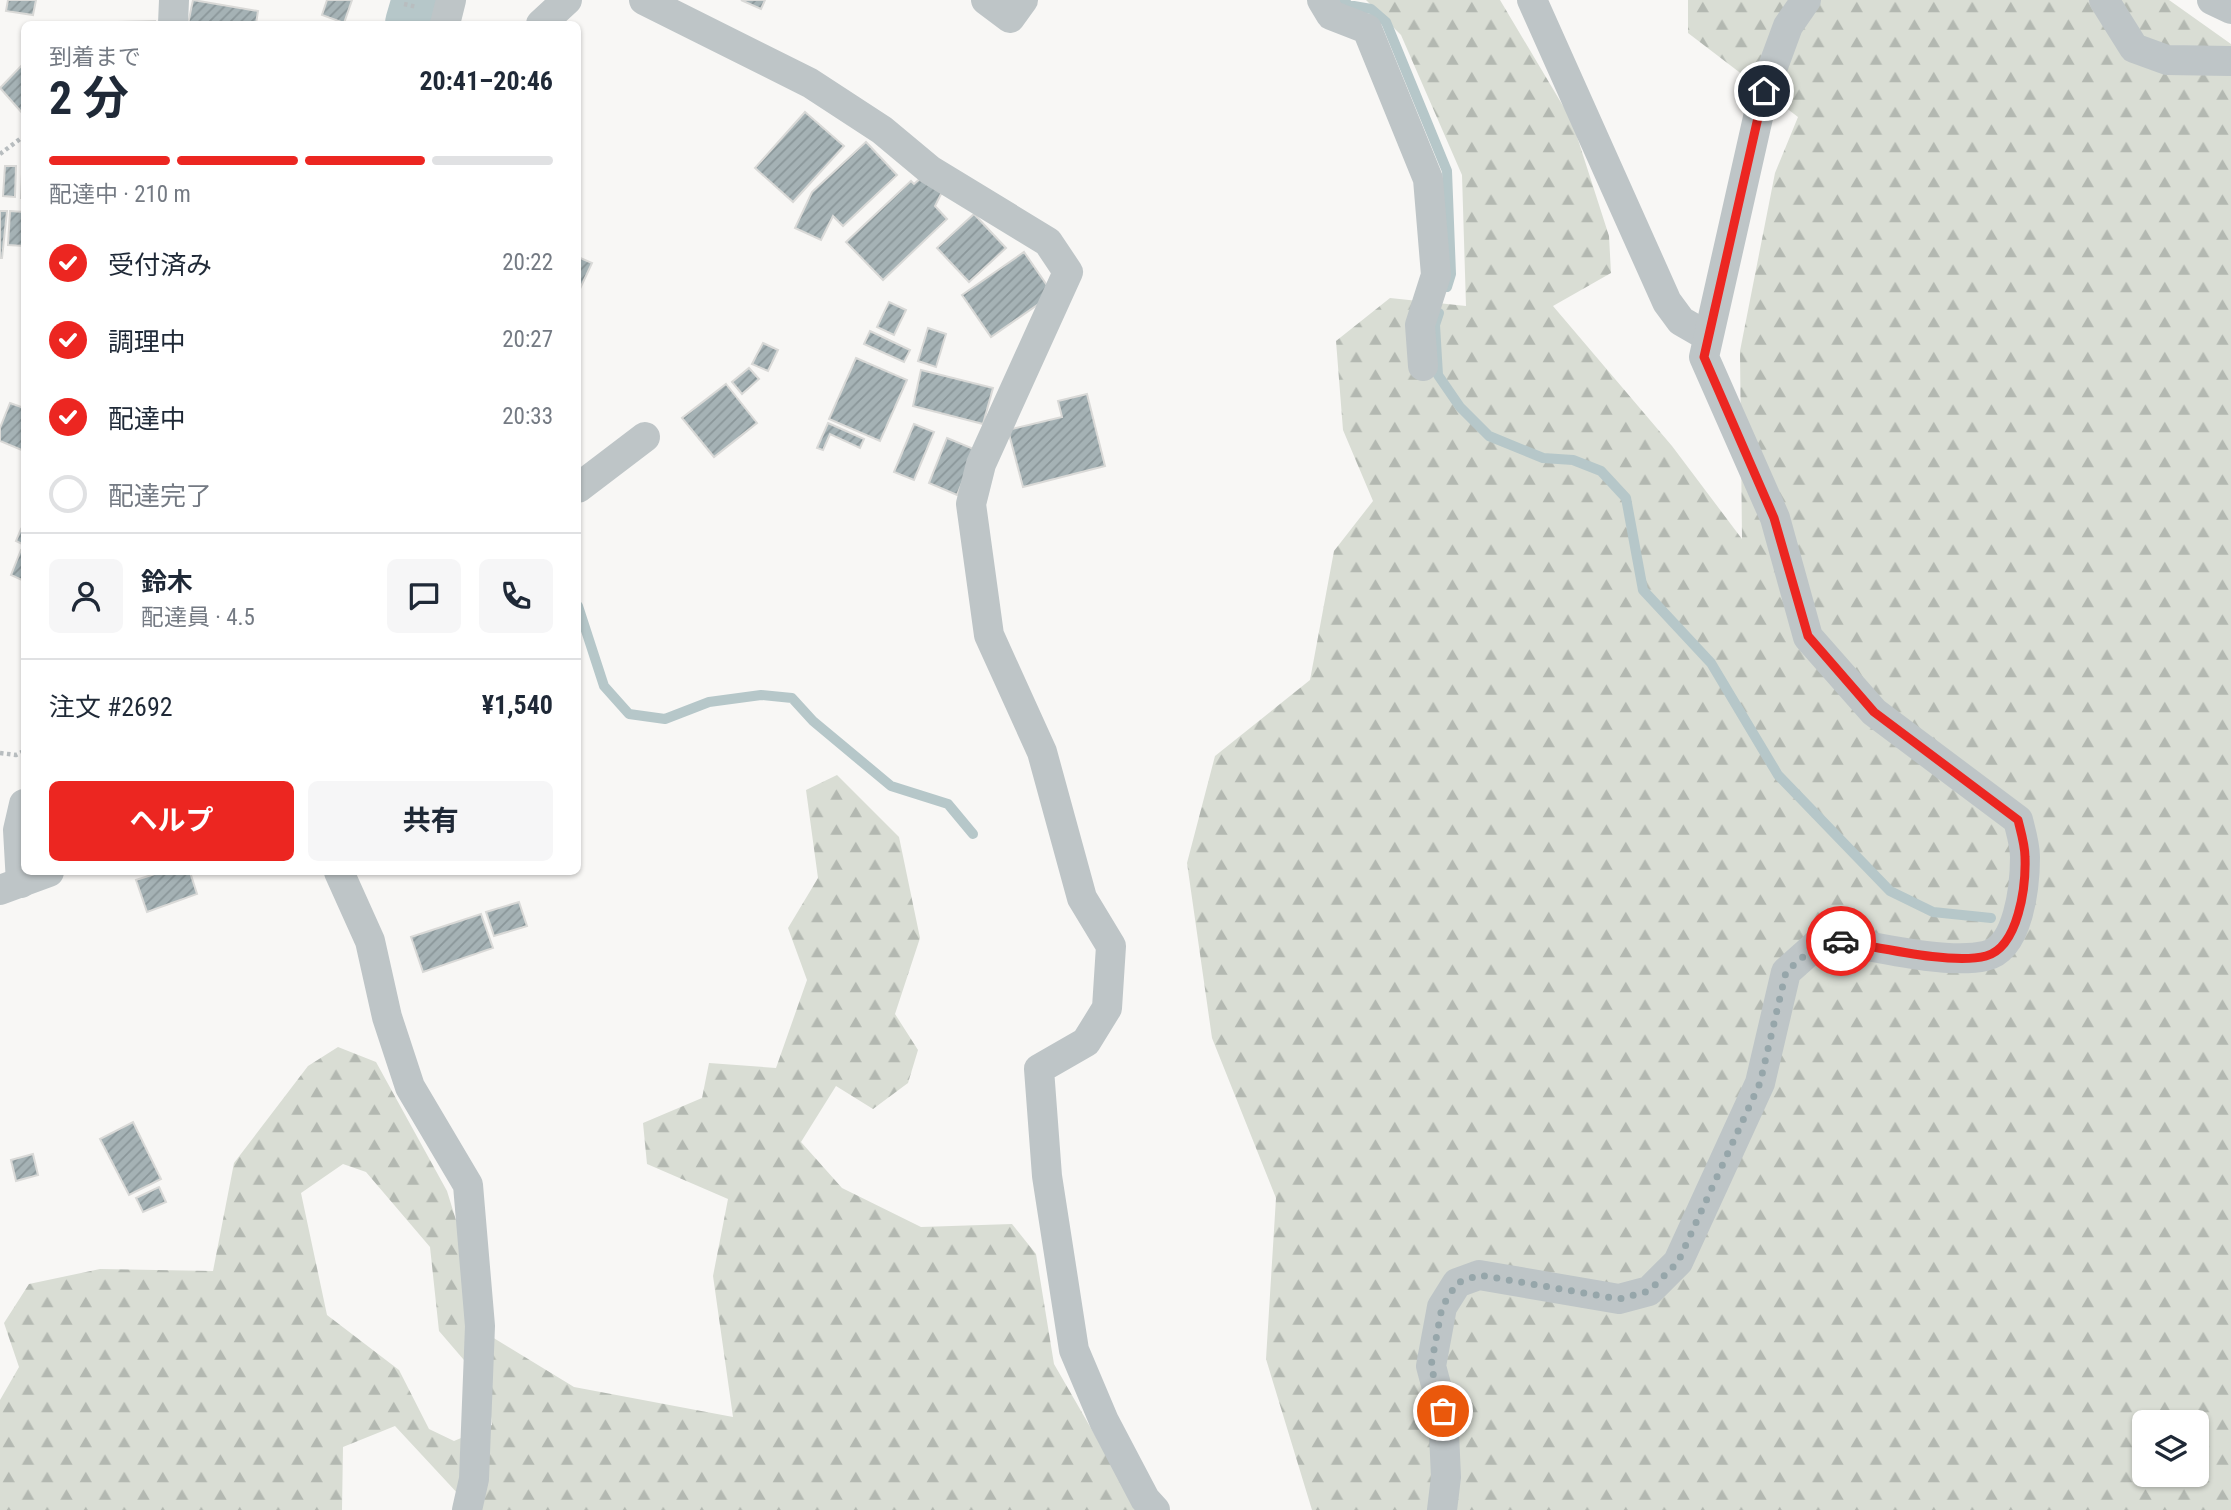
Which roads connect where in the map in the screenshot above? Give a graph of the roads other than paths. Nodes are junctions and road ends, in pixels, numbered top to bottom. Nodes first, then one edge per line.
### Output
1 (451, 0) edge
2 (567, 0) edge
3 (644, 0) edge
4 (986, 0) edge
5 (1023, 0) edge
6 (1322, 0) edge
7 (1532, 0) edge
8 (1806, 0) edge
9 (2104, 0) edge
10 (2212, 0) edge
11 (2231, 9) edge
12 (445, 21) edge
13 (544, 21) edge
14 (2231, 61) edge
15 (1707, 336) junction
16 (1423, 366) dead end
17 (645, 437) dead end
18 (581, 486) edge
19 (17, 814) edge
20 (31, 875) edge
21 (340, 875) edge
22 (13, 878) edge
23 (467, 1510) edge
24 (1155, 1510) edge
25 (1442, 1510) edge

1 - 12 street
2 - 13 street
3 - 24 street
4 - 5 street
6 - 16 street
7 - 15 street
8 - 15 street
9 - 14 street
10 - 11 street
15 - 25 street
17 - 18 street
19 - 22 street
20 - 22 street
21 - 23 street

